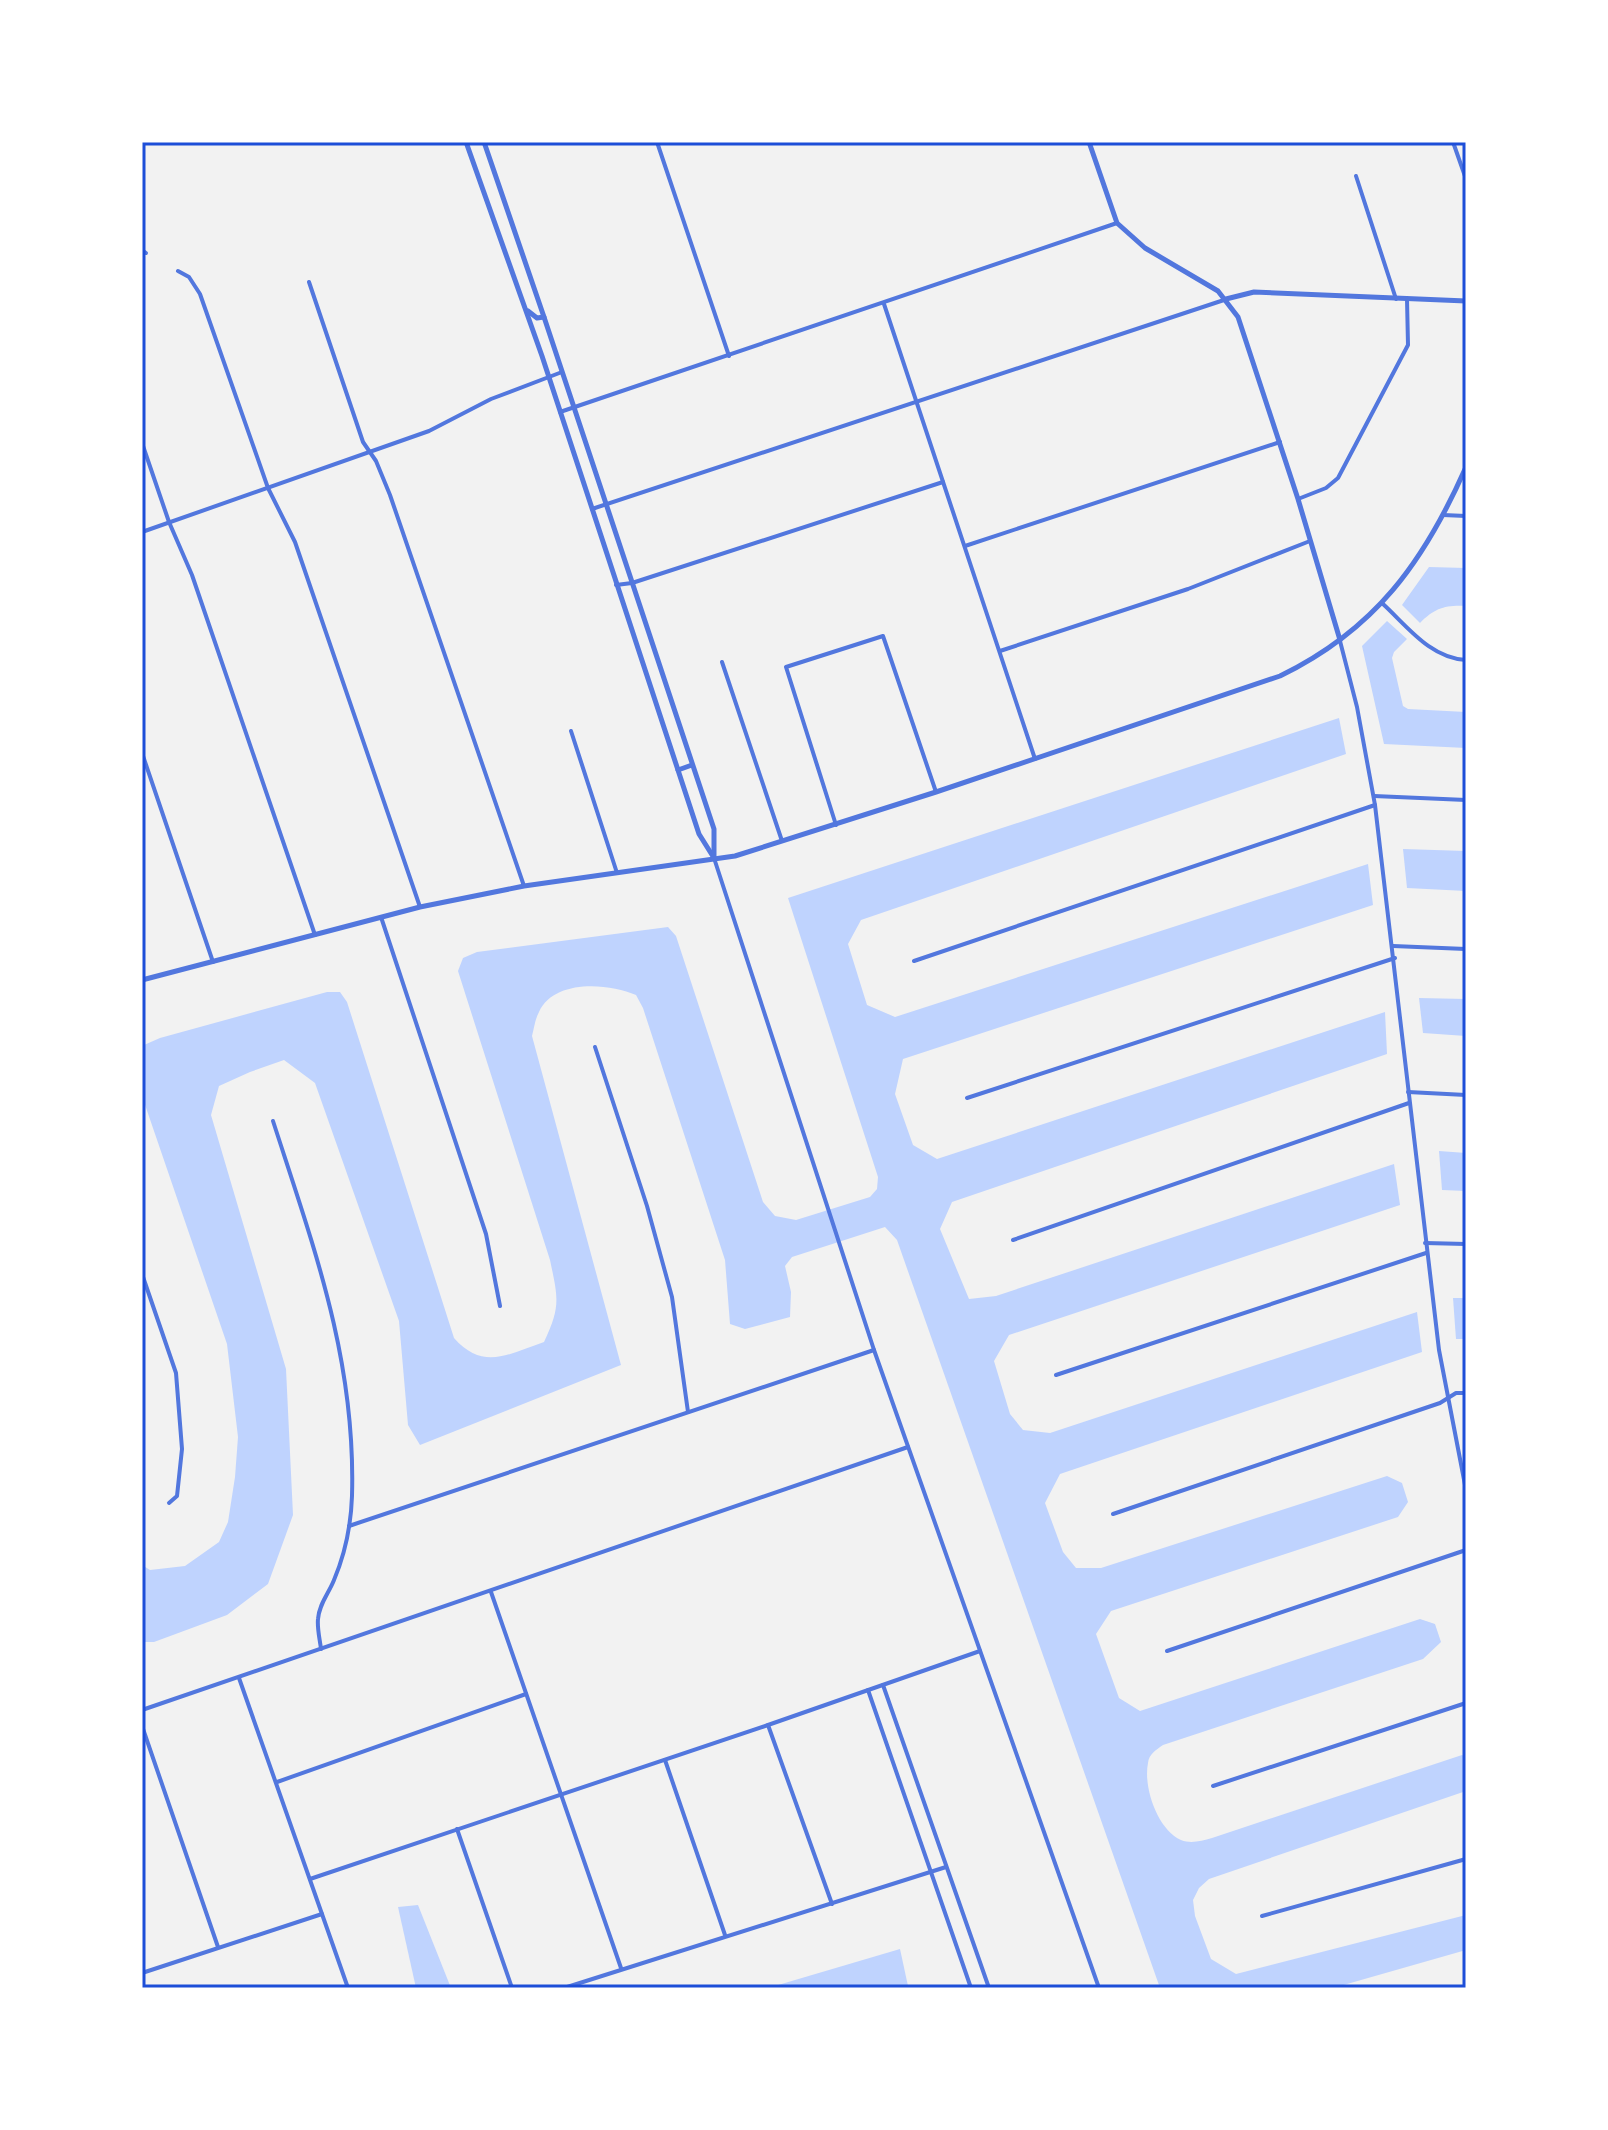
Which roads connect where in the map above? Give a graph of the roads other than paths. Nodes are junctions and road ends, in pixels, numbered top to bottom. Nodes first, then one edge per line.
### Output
1 (466, 142) edge
2 (484, 142) edge
3 (657, 142) edge
4 (1089, 142) edge
5 (1453, 142) edge
6 (1356, 176) dead end
7 (1466, 179) edge
8 (1117, 223) junction
9 (178, 271) dead end
10 (309, 282) dead end
11 (1226, 299) junction
12 (1396, 299) junction
13 (1407, 299) junction
14 (1466, 301) edge
15 (884, 304) junction
16 (527, 311) junction
17 (544, 317) junction
18 (729, 357) junction
19 (563, 372) junction
20 (549, 377) junction
21 (917, 403) junction
22 (575, 408) junction
23 (560, 412) junction
24 (1280, 442) junction
25 (142, 443) edge
26 (368, 452) junction
27 (1466, 467) edge
28 (943, 482) junction
29 (268, 488) junction
30 (1298, 499) junction
31 (607, 504) junction
32 (592, 509) junction
33 (1443, 515) junction
34 (1466, 516) edge
35 (169, 522) junction
36 (142, 532) edge
37 (1311, 541) junction
38 (965, 546) junction
39 (632, 583) junction
40 (616, 585) junction
41 (1383, 604) junction
42 (1340, 641) junction
43 (1000, 651) junction
44 (1466, 660) edge
45 (722, 662) dead end
46 (571, 731) dead end
47 (142, 753) edge
48 (1035, 759) junction
49 (692, 765) junction
50 (678, 770) junction
51 (936, 792) junction
52 (1374, 796) junction
53 (1466, 800) edge
54 (1375, 805) junction
55 (836, 825) junction
56 (782, 841) junction
57 (714, 858) junction
58 (617, 873) junction
59 (524, 886) junction
60 (420, 907) junction
61 (381, 917) junction
62 (315, 935) junction
63 (1393, 946) junction
64 (1466, 949) edge
65 (1395, 958) junction
66 (914, 961) dead end
67 (213, 962) junction
68 (142, 980) edge
69 (595, 1047) dead end
70 (1408, 1092) junction
71 (1466, 1095) edge
72 (967, 1098) dead end
73 (1409, 1103) junction
74 (273, 1121) dead end
75 (1013, 1240) dead end
76 (1425, 1243) junction
77 (1466, 1244) edge
78 (1427, 1253) junction
79 (142, 1274) edge
80 (500, 1306) dead end
81 (874, 1350) junction
82 (1056, 1375) dead end
83 (1466, 1393) edge
84 (1448, 1397) junction
85 (688, 1412) junction
86 (909, 1447) junction
87 (1466, 1490) edge
88 (169, 1503) dead end
89 (1113, 1514) dead end
90 (349, 1526) junction
91 (1466, 1550) edge
92 (491, 1592) junction
93 (321, 1649) junction
94 (980, 1651) junction
95 (1167, 1651) dead end
96 (239, 1678) junction
97 (883, 1685) junction
98 (868, 1690) junction
99 (526, 1694) junction
100 (1466, 1703) edge
101 (142, 1710) edge
102 (768, 1725) junction
103 (142, 1726) edge
104 (665, 1760) junction
105 (277, 1782) junction
106 (1213, 1786) dead end
107 (561, 1794) junction
108 (457, 1829) junction
109 (1466, 1859) edge
110 (946, 1867) junction
111 (931, 1872) junction
112 (310, 1879) junction
113 (833, 1904) junction
114 (322, 1914) junction
115 (1262, 1916) dead end
116 (726, 1936) junction
117 (218, 1947) junction
118 (621, 1968) junction
119 (142, 1973) edge
120 (348, 1988) edge
121 (512, 1988) edge
122 (564, 1988) edge
123 (971, 1988) edge
124 (989, 1988) edge
125 (1099, 1988) edge

1 - 16 street
2 - 17 street
3 - 18 street
4 - 8 street
5 - 7 street
6 - 12 street
8 - 11 street
8 - 15 street
9 - 29 street
10 - 26 street
11 - 12 street
11 - 21 street
11 - 24 street
12 - 13 street
13 - 14 street
13 - 30 street
15 - 18 street
15 - 21 street
16 - 17 street
16 - 20 street
17 - 19 street
18 - 22 street
19 - 20 street
19 - 22 street
20 - 23 street
20 - 26 street
21 - 28 street
21 - 31 street
22 - 23 street
22 - 31 street
23 - 32 street
24 - 30 street
24 - 38 street
25 - 35 street
26 - 29 street
26 - 59 street
27 - 33 street
28 - 38 street
28 - 39 street
29 - 35 street
29 - 60 street
30 - 37 street
31 - 32 street
31 - 39 street
32 - 40 street
33 - 34 street
33 - 41 street
35 - 36 street
35 - 62 street
37 - 42 street
37 - 43 street
38 - 43 street
39 - 40 street
39 - 49 street
40 - 50 street
41 - 42 street
41 - 44 street
42 - 48 street
42 - 52 street
43 - 48 street
45 - 56 street
46 - 58 street
47 - 67 street
48 - 51 street
49 - 50 street
49 - 57 street
50 - 57 street
51 - 55 street
51 - 55 street
52 - 53 street
52 - 54 street
54 - 63 street
54 - 66 street
55 - 56 street
56 - 57 street
57 - 58 street
57 - 81 street
58 - 59 street
59 - 60 street
60 - 61 street
61 - 62 street
61 - 80 street
62 - 67 street
63 - 64 street
63 - 65 street
65 - 70 street
65 - 72 street
67 - 68 street
69 - 85 street
70 - 71 street
70 - 73 street
73 - 75 street
73 - 76 street
74 - 90 street
76 - 77 street
76 - 78 street
78 - 82 street
78 - 84 street
79 - 88 street
81 - 85 street
81 - 86 street
83 - 84 street
84 - 87 street
84 - 89 street
85 - 90 street
86 - 92 street
86 - 94 street
90 - 93 street
91 - 95 street
92 - 93 street
92 - 99 street
93 - 96 street
94 - 97 street
94 - 125 street
96 - 101 street
96 - 105 street
97 - 98 street
97 - 110 street
98 - 102 street
98 - 111 street
99 - 105 street
99 - 107 street
100 - 106 street
102 - 104 street
102 - 113 street
103 - 117 street
104 - 107 street
104 - 116 street
105 - 112 street
107 - 108 street
107 - 118 street
108 - 112 street
108 - 121 street
109 - 115 street
110 - 111 street
110 - 124 street
111 - 113 street
111 - 123 street
112 - 114 street
113 - 116 street
114 - 117 street
114 - 120 street
116 - 118 street
117 - 119 street
118 - 122 street

